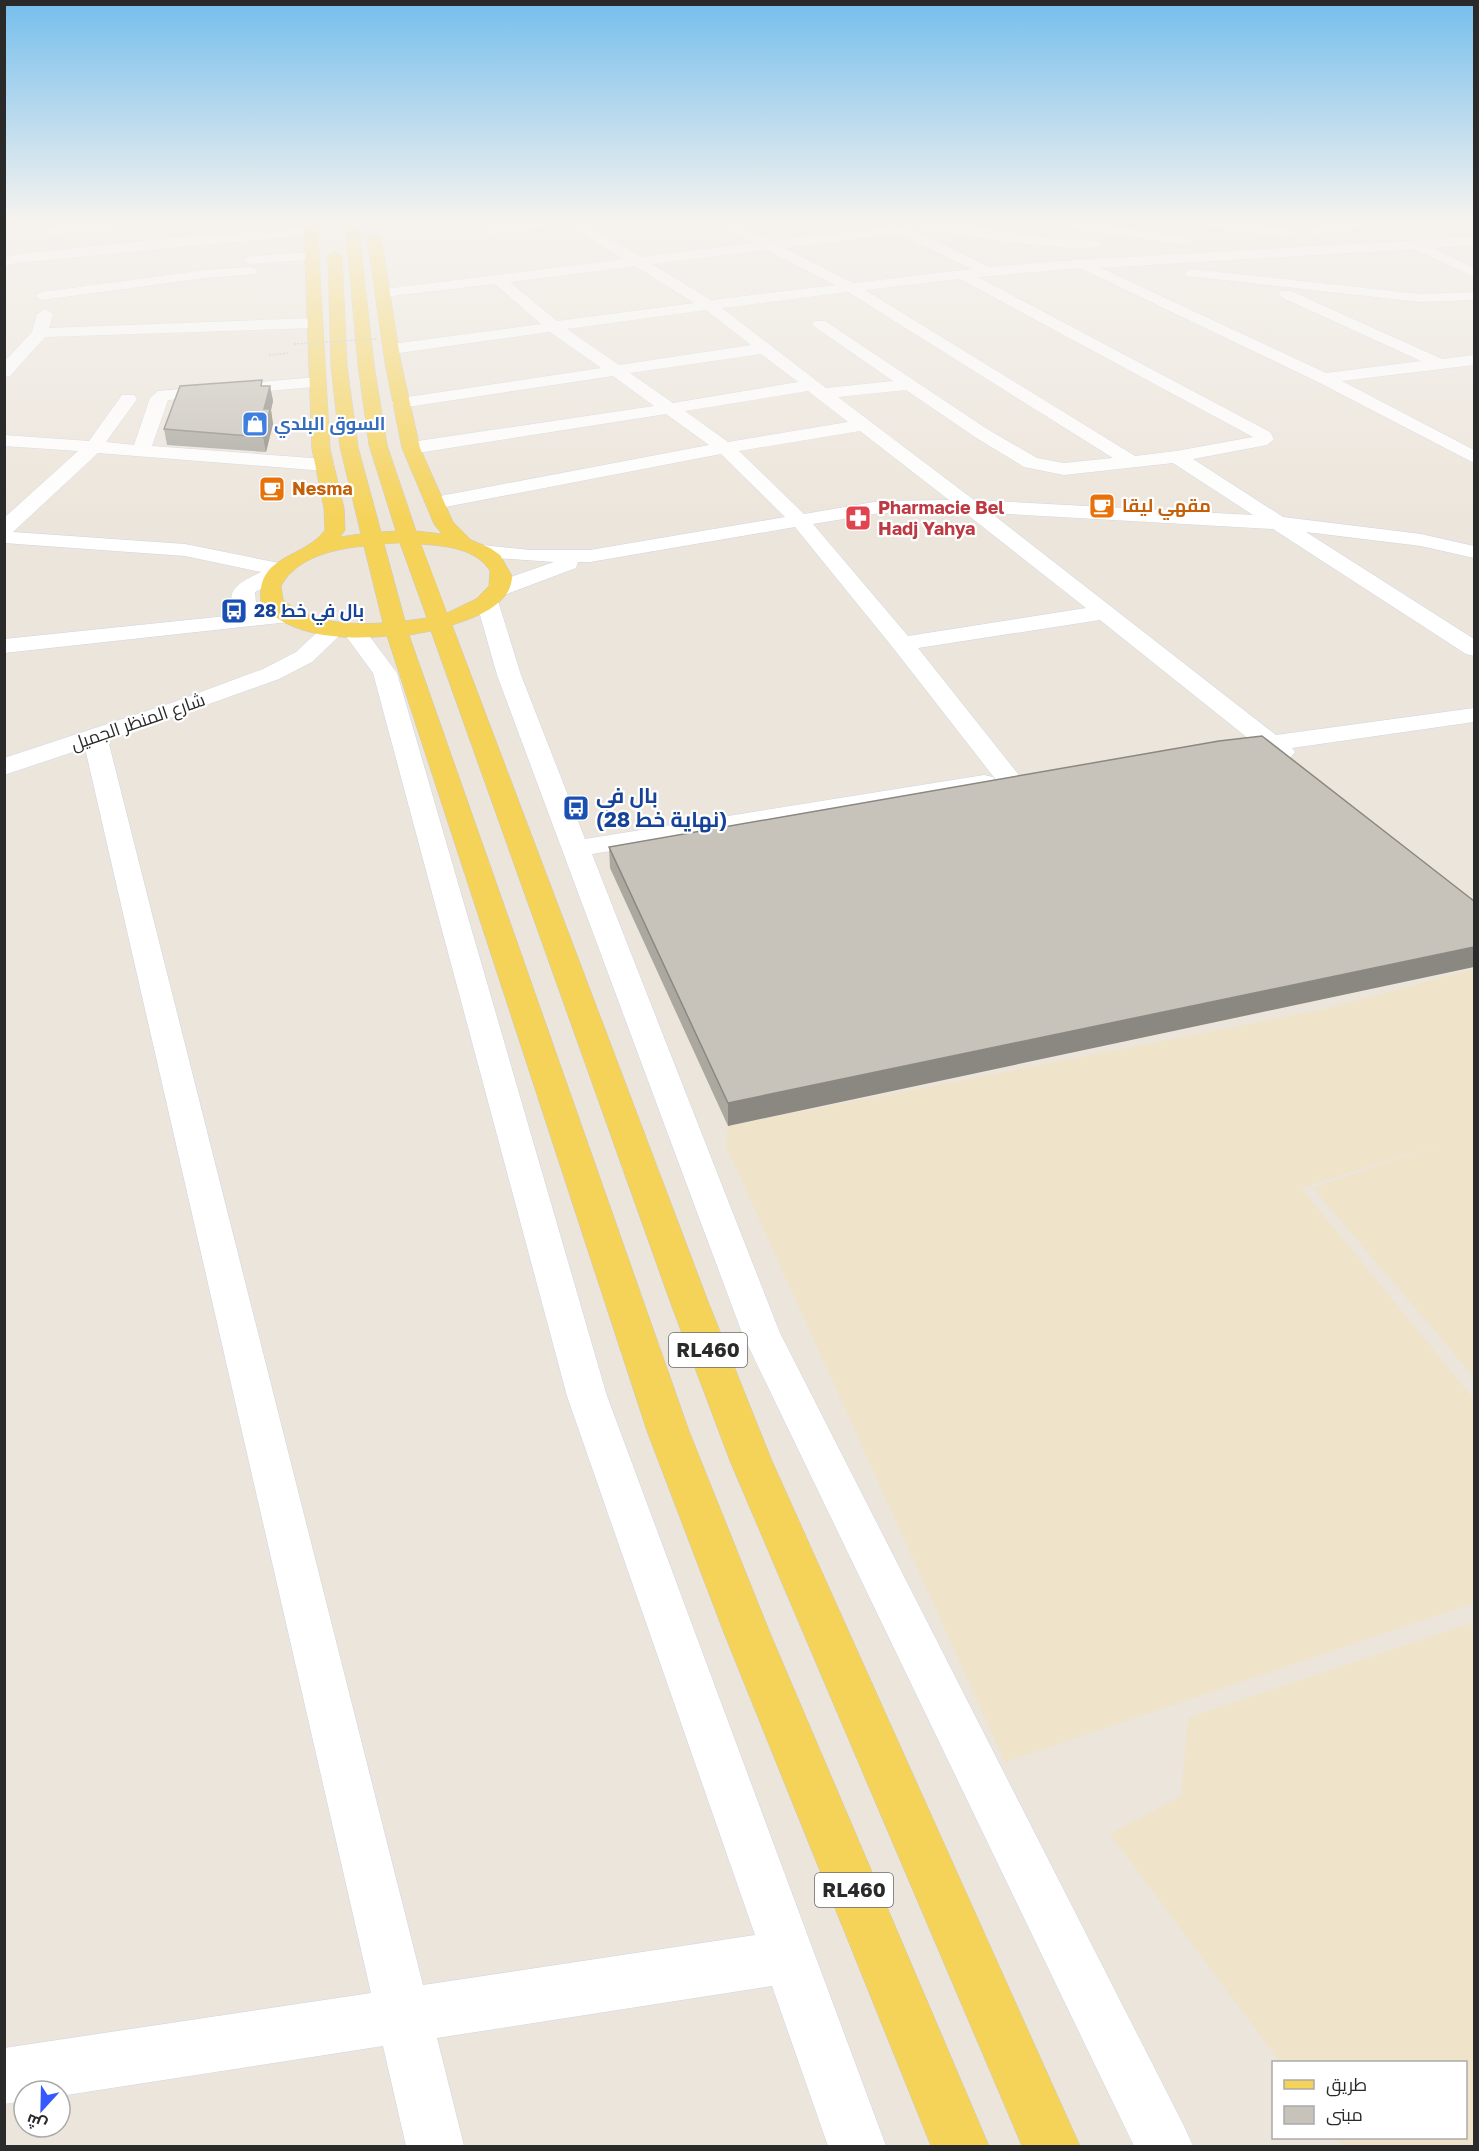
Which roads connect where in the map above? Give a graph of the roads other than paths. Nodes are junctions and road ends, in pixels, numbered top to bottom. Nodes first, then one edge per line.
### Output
1 (46, 322) edge
2 (337, 322) edge
3 (362, 322) edge
4 (388, 322) edge
5 (549, 322) edge
6 (588, 322) edge
7 (732, 322) edge
8 (907, 322) edge
9 (1052, 322) edge
10 (1206, 322) edge
11 (1348, 322) edge
12 (314, 323) joint
13 (820, 324) dead end
14 (554, 327) junction
15 (40, 333) junction
16 (766, 348) junction
17 (392, 349) junction
18 (1474, 360) edge
19 (1440, 364) junction
20 (615, 370) junction
21 (4, 372) edge
22 (1324, 378) junction
23 (318, 382) junction
24 (908, 385) junction
25 (817, 389) junction
26 (128, 399) dead end
27 (401, 403) junction
28 (668, 408) junction
29 (862, 425) junction
30 (1464, 431) dead end
31 (1432, 433) junction
32 (4, 440) edge
33 (94, 447) junction
34 (411, 448) junction
35 (725, 448) junction
36 (141, 450) junction
37 (1176, 457) junction
38 (1474, 457) edge
39 (1132, 462) junction
40 (325, 465) junction
41 (435, 503) junction
42 (969, 506) junction
43 (800, 521) junction
44 (1282, 523) junction
45 (4, 529) edge
46 (4, 537) edge
47 (390, 538) junction
48 (473, 548) junction
49 (312, 552) junction
50 (1474, 552) edge
51 (590, 556) junction
52 (280, 570) junction
53 (493, 595) junction
54 (1105, 612) junction
55 (290, 616) junction
56 (440, 622) junction
57 (344, 630) junction
58 (396, 630) junction
59 (902, 644) junction
60 (4, 646) edge
61 (1474, 649) edge
62 (1474, 715) edge
63 (95, 737) junction
64 (1271, 744) junction
65 (1203, 753) edge
66 (1299, 766) edge
67 (4, 767) edge
68 (574, 849) junction
69 (789, 1957) junction
70 (404, 2015) junction
71 (4, 2076) edge
72 (435, 2146) edge
73 (857, 2146) edge
74 (960, 2146) edge
75 (1051, 2146) edge
76 (1164, 2146) edge

1 - 15 street
2 - 47 main road
3 - 47 main road
4 - 17 main road
5 - 14 street
6 - 14 street
7 - 16 street
8 - 39 street
9 - 37 street
10 - 22 street
11 - 19 street
12 - 15 street
12 - 23 main road
13 - 24 street
14 - 17 street
14 - 20 street
15 - 21 street
16 - 20 street
16 - 25 street
17 - 27 main road
18 - 19 street
19 - 22 street
20 - 27 street
20 - 28 street
22 - 31 street
23 - 36 street
23 - 40 main road
24 - 25 street
24 - 39 street
25 - 28 street
25 - 29 street
26 - 33 street
27 - 34 main road
28 - 34 street
28 - 35 street
29 - 35 street
29 - 42 street
30 - 31 street
31 - 38 street
32 - 33 street
33 - 36 street
33 - 45 street
34 - 41 main road
35 - 41 street
35 - 43 street
36 - 40 street
37 - 39 street
37 - 44 street
40 - 49 main road
41 - 48 main road
42 - 43 street
42 - 44 street
42 - 54 street
43 - 51 street
43 - 59 street
44 - 50 street
44 - 61 street
46 - 52 street
47 - 48 main road
47 - 49 main road
47 - 56 main road, RL460
47 - 58 main road, RL460
48 - 51 street
48 - 53 main road
49 - 52 main road
51 - 53 street
52 - 55 street
53 - 56 main road
53 - 68 street
54 - 59 street
54 - 64 street
55 - 57 main road
55 - 60 street
56 - 58 main road
56 - 75 main road, RL460
57 - 58 main road
57 - 63 street, شارع المنظر الجميل
57 - 69 street
58 - 74 main road, RL460
59 - 68 street
62 - 64 street
63 - 67 street, شارع المنظر الجميل
63 - 70 street
64 - 65 street
64 - 66 street
68 - 76 street
69 - 70 street
69 - 73 street
70 - 71 street
70 - 72 street

